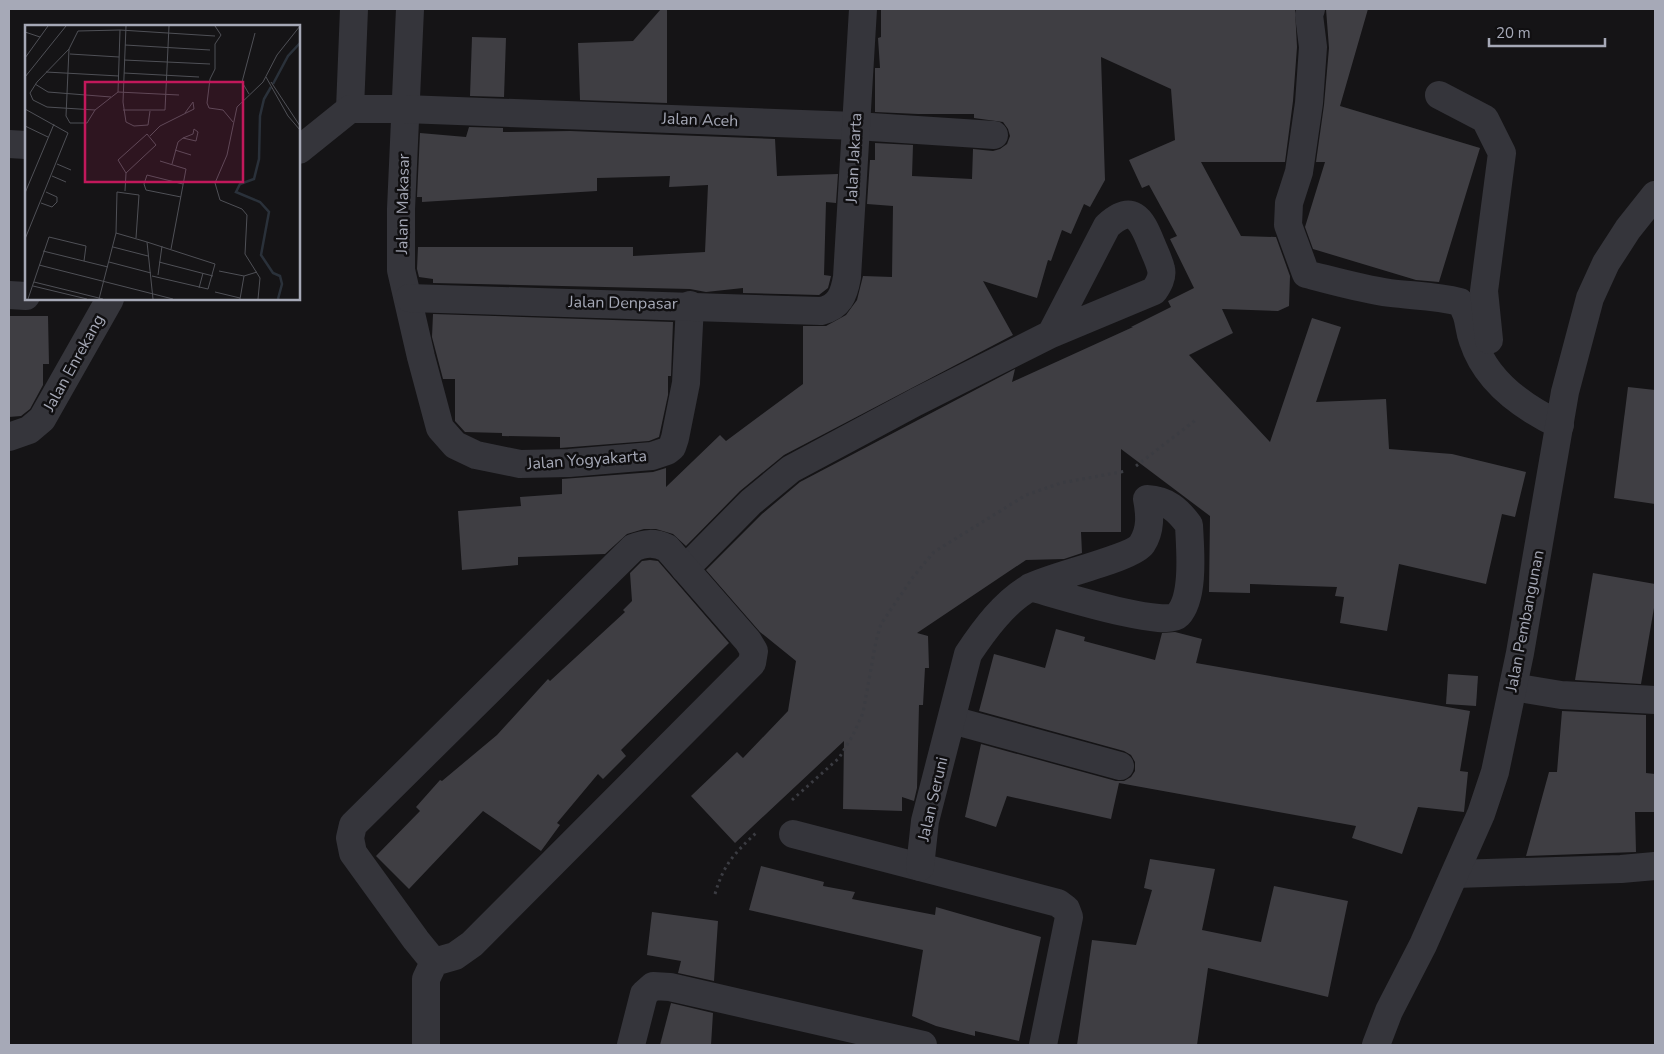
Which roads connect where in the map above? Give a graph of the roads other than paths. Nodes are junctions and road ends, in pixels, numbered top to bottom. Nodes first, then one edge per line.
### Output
1 (354, 9) edge
2 (410, 9) edge
3 (863, 9) edge
4 (1311, 9) edge
5 (1438, 95) dead end
6 (350, 109) junction
7 (405, 109) junction
8 (856, 126) junction
9 (994, 135) dead end
10 (9, 144) edge
11 (25, 145) edge
12 (300, 149) edge
13 (1655, 195) edge
14 (9, 295) edge
15 (25, 296) edge
16 (409, 298) junction
17 (109, 300) edge
18 (690, 305) junction
19 (836, 305) joint
20 (1051, 334) junction
21 (1561, 419) junction
22 (9, 437) edge
23 (684, 569) junction
24 (1030, 588) junction
25 (1513, 687) junction
26 (1655, 700) edge
27 (952, 720) junction
28 (1120, 766) dead end
29 (792, 834) dead end
30 (1655, 866) edge
31 (920, 867) junction
32 (1454, 874) junction
33 (434, 962) junction
34 (426, 1045) edge
35 (632, 1045) edge
36 (924, 1045) edge
37 (1043, 1045) edge
38 (1376, 1045) edge

1 - 6 street
2 - 7 street, Jalan Makasar
3 - 8 street, Jalan Jakarta
4 - 21 street
5 - 21 street
6 - 7 street
6 - 12 street
7 - 8 street, Jalan Aceh
7 - 16 street, Jalan Makasar
8 - 9 street, Jalan Aceh
8 - 19 street, Jalan Jakarta
10 - 11 street
13 - 21 street, Jalan Pembangunan
14 - 15 street
16 - 18 street, Jalan Denpasar
16 - 18 street, Jalan Yogyakarta
17 - 22 street, Jalan Enrekang
18 - 19 street, Jalan Denpasar
20 - 20 street
20 - 23 street
21 - 25 street, Jalan Pembangunan
23 - 33 street
23 - 33 street
24 - 24 street, Jalan Seruni
24 - 27 street, Jalan Seruni
25 - 26 street
25 - 32 street, Jalan Pembangunan
27 - 28 street
27 - 31 street, Jalan Seruni
29 - 31 street
30 - 32 street
31 - 37 street
32 - 38 street, Jalan Pembangunan
33 - 34 street
35 - 36 street

